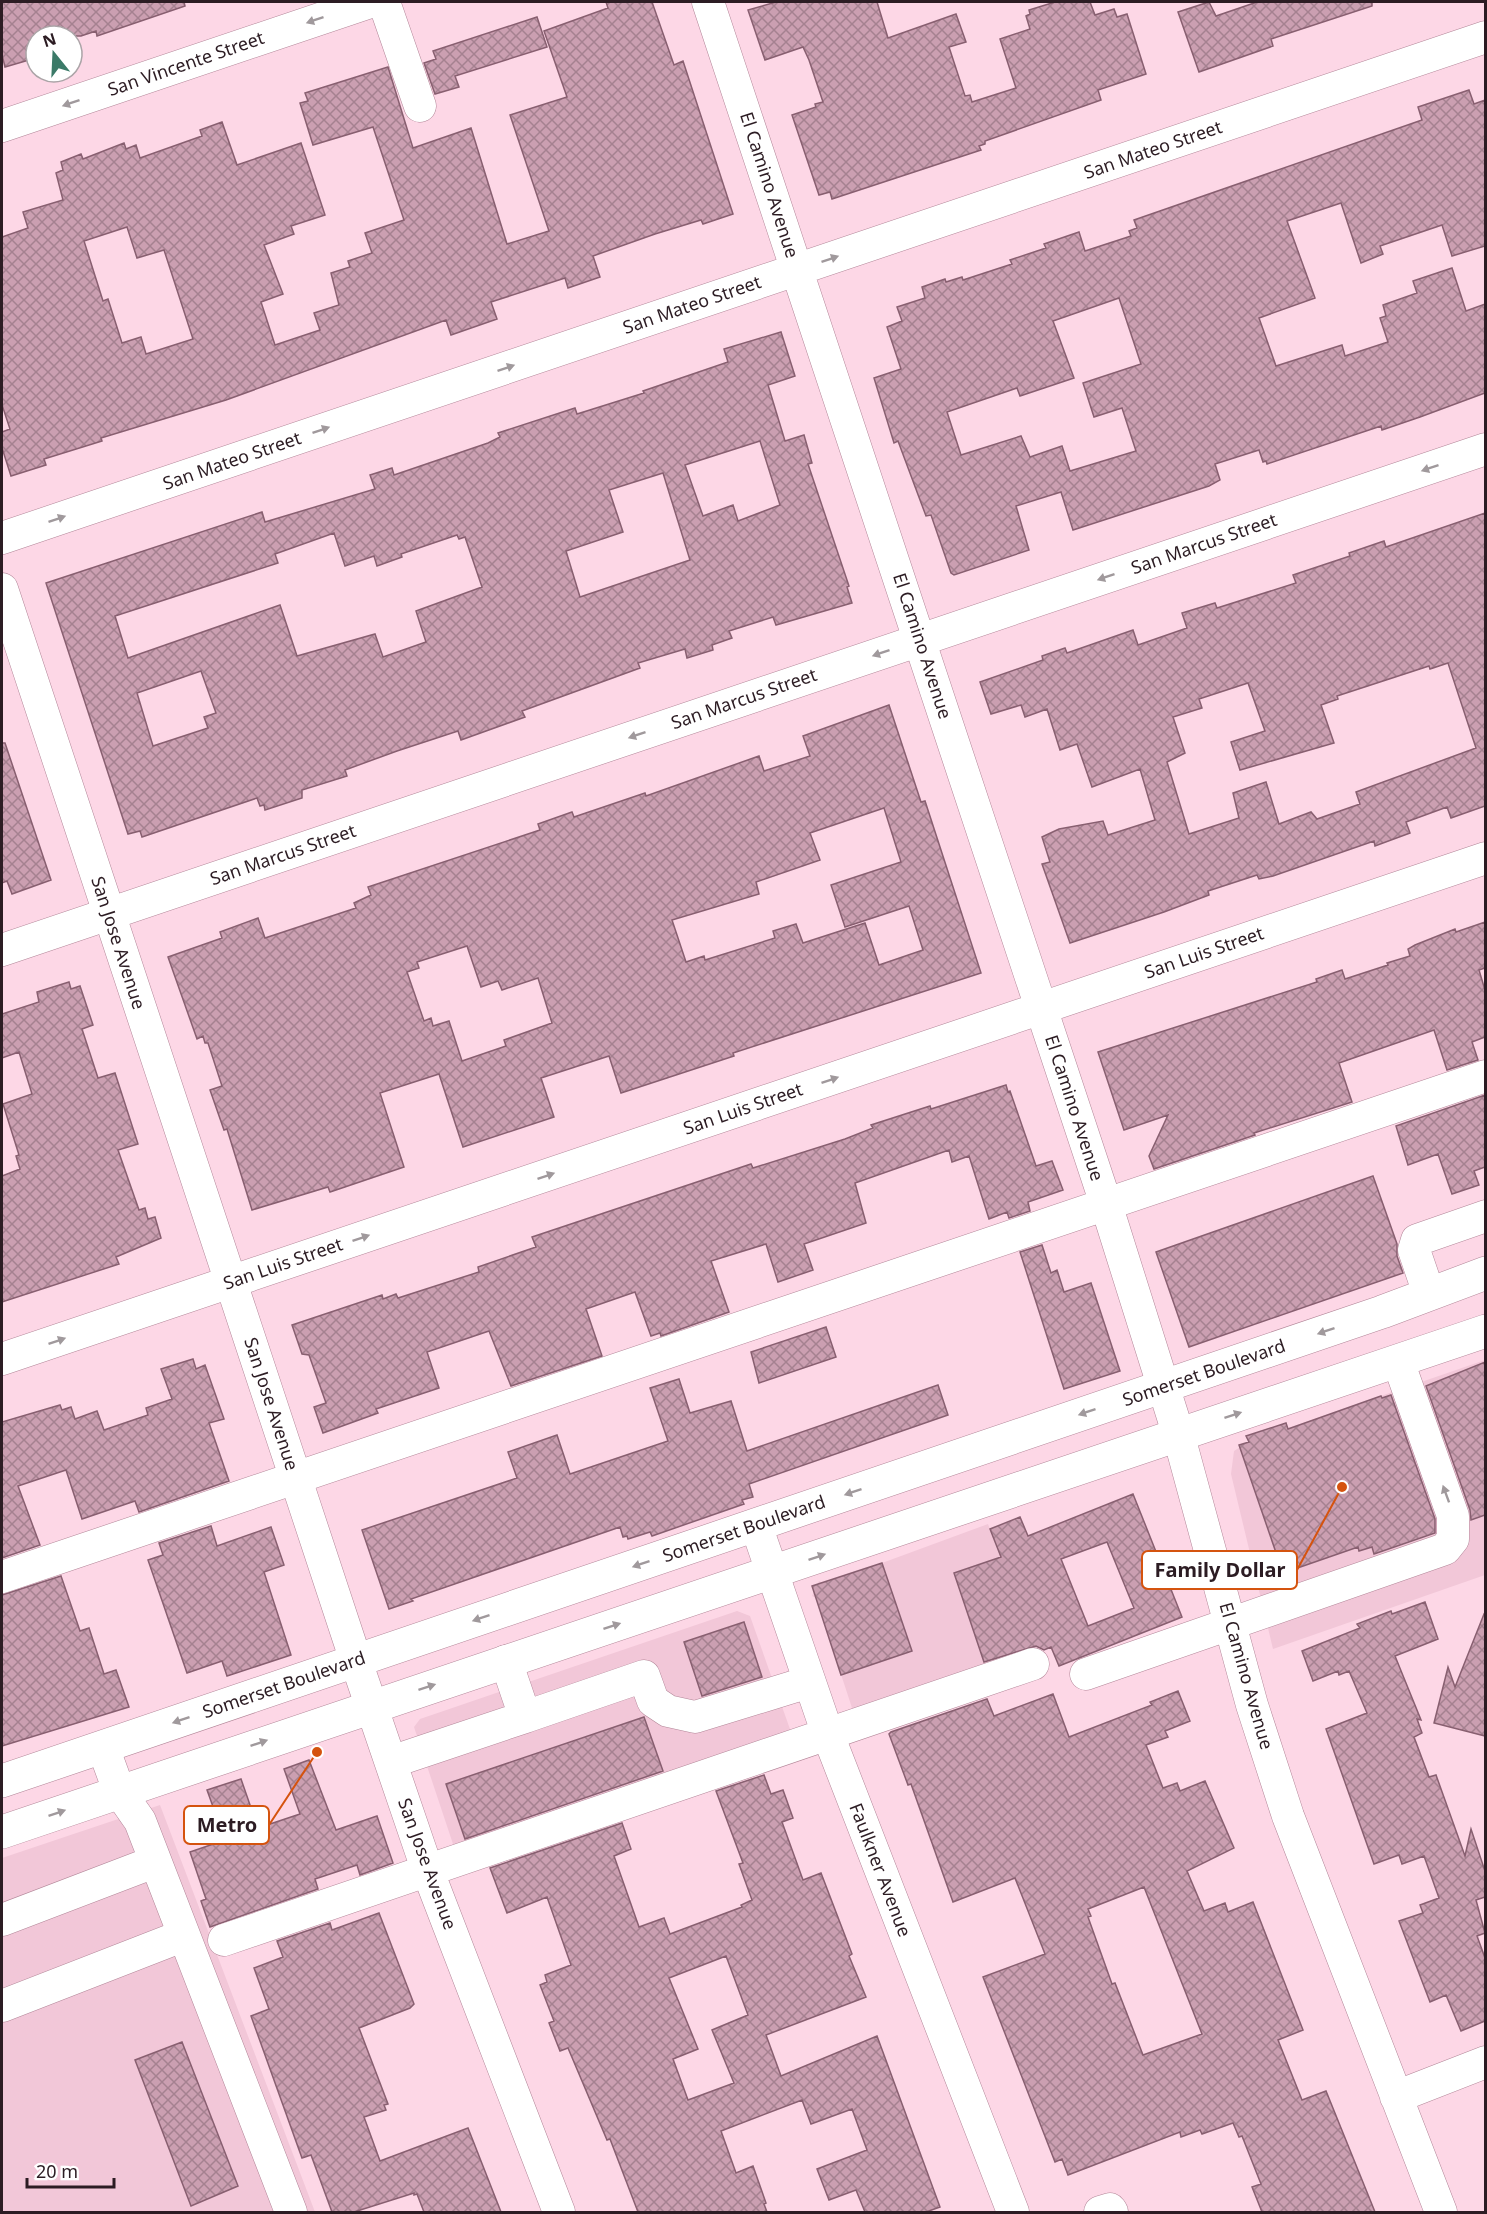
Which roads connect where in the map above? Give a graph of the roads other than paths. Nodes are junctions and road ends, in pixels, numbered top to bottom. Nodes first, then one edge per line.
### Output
1 (370, 2) edge
2 (384, 2) edge
3 (405, 2) edge
4 (708, 2) edge
5 (1485, 37) edge
6 (2, 126) edge
7 (797, 270) junction
8 (1485, 449) edge
9 (2, 538) edge
10 (2, 589) edge
11 (919, 640) junction
12 (1485, 858) edge
13 (108, 914) junction
14 (2, 950) edge
15 (1042, 1008) junction
16 (1485, 1076) edge
17 (1106, 1204) junction
18 (1485, 1216) edge
19 (1485, 1273) edge
20 (230, 1282) junction
21 (1429, 1294) junction
22 (1485, 1331) edge
23 (2, 1359) edge
24 (1398, 1361) junction
25 (1163, 1387) junction
26 (1178, 1433) junction
27 (295, 1478) junction
28 (756, 1525) junction
29 (773, 1572) junction
30 (2, 1577) edge
31 (1230, 1626) junction
32 (356, 1661) junction
33 (506, 1661) junction
34 (1033, 1664) dead end
35 (1086, 1674) dead end
36 (809, 1682) junction
37 (371, 1705) junction
38 (525, 1717) junction
39 (827, 1732) junction
40 (103, 1747) junction
41 (391, 1762) junction
42 (2, 1781) edge
43 (119, 1791) junction
44 (2, 1832) edge
45 (154, 1862) junction
46 (427, 1869) junction
47 (2, 1920) edge
48 (182, 1936) junction
49 (224, 1940) dead end
50 (2, 2006) edge
51 (1485, 2062) edge
52 (1396, 2097) junction
53 (291, 2212) edge
54 (559, 2212) edge
55 (1013, 2212) edge
56 (1100, 2212) edge
57 (1112, 2212) edge
58 (1441, 2212) edge

1 -> 6 street, San Vincente Street
2 - 3 street
4 - 7 street, El Camino Avenue
7 -> 5 street, San Mateo Street
9 -> 7 street, San Mateo Street
7 - 11 street, El Camino Avenue
8 -> 11 street, San Marcus Street
10 - 13 street, San Jose Avenue
11 -> 13 street, San Marcus Street
11 - 15 street, El Camino Avenue
12 - 15 street, San Luis Street
13 - 14 street, San Marcus Street
13 - 20 street, San Jose Avenue
15 - 17 street, El Camino Avenue
20 -> 15 street, San Luis Street
16 - 17 street
17 - 25 street, El Camino Avenue
17 - 27 street
18 - 21 street
19 - 21 main road, Somerset Boulevard
23 -> 20 street, San Luis Street
20 - 27 street, San Jose Avenue
21 -> 25 main road, Somerset Boulevard
22 - 24 main road
26 -> 24 main road
31 -> 24 street
25 - 26 street, El Camino Avenue
25 -> 28 main road, Somerset Boulevard
29 -> 26 main road
26 - 31 street, El Camino Avenue
27 - 30 street
27 - 32 street, San Jose Avenue
28 - 29 street, Faulkner Avenue
28 -> 32 main road, Somerset Boulevard
33 -> 29 main road
29 - 36 street, Faulkner Avenue
31 - 35 street
31 - 52 street, El Camino Avenue
32 - 37 street, San Jose Avenue
32 -> 40 main road, Somerset Boulevard
37 -> 33 main road
33 - 38 street
34 - 39 street
36 - 38 street
36 - 39 street, Faulkner Avenue
37 - 41 street, San Jose Avenue
43 -> 37 main road
38 - 41 street
39 - 46 street
39 - 55 street, Faulkner Avenue
40 - 42 main road, Somerset Boulevard
40 - 43 street
41 - 46 street, San Jose Avenue
44 -> 43 main road
43 - 45 street
45 - 47 street
45 - 48 street
46 - 49 street
46 - 54 street, San Jose Avenue
48 - 50 street
48 - 53 street
51 - 52 street
52 - 58 street, El Camino Avenue
56 - 57 street

